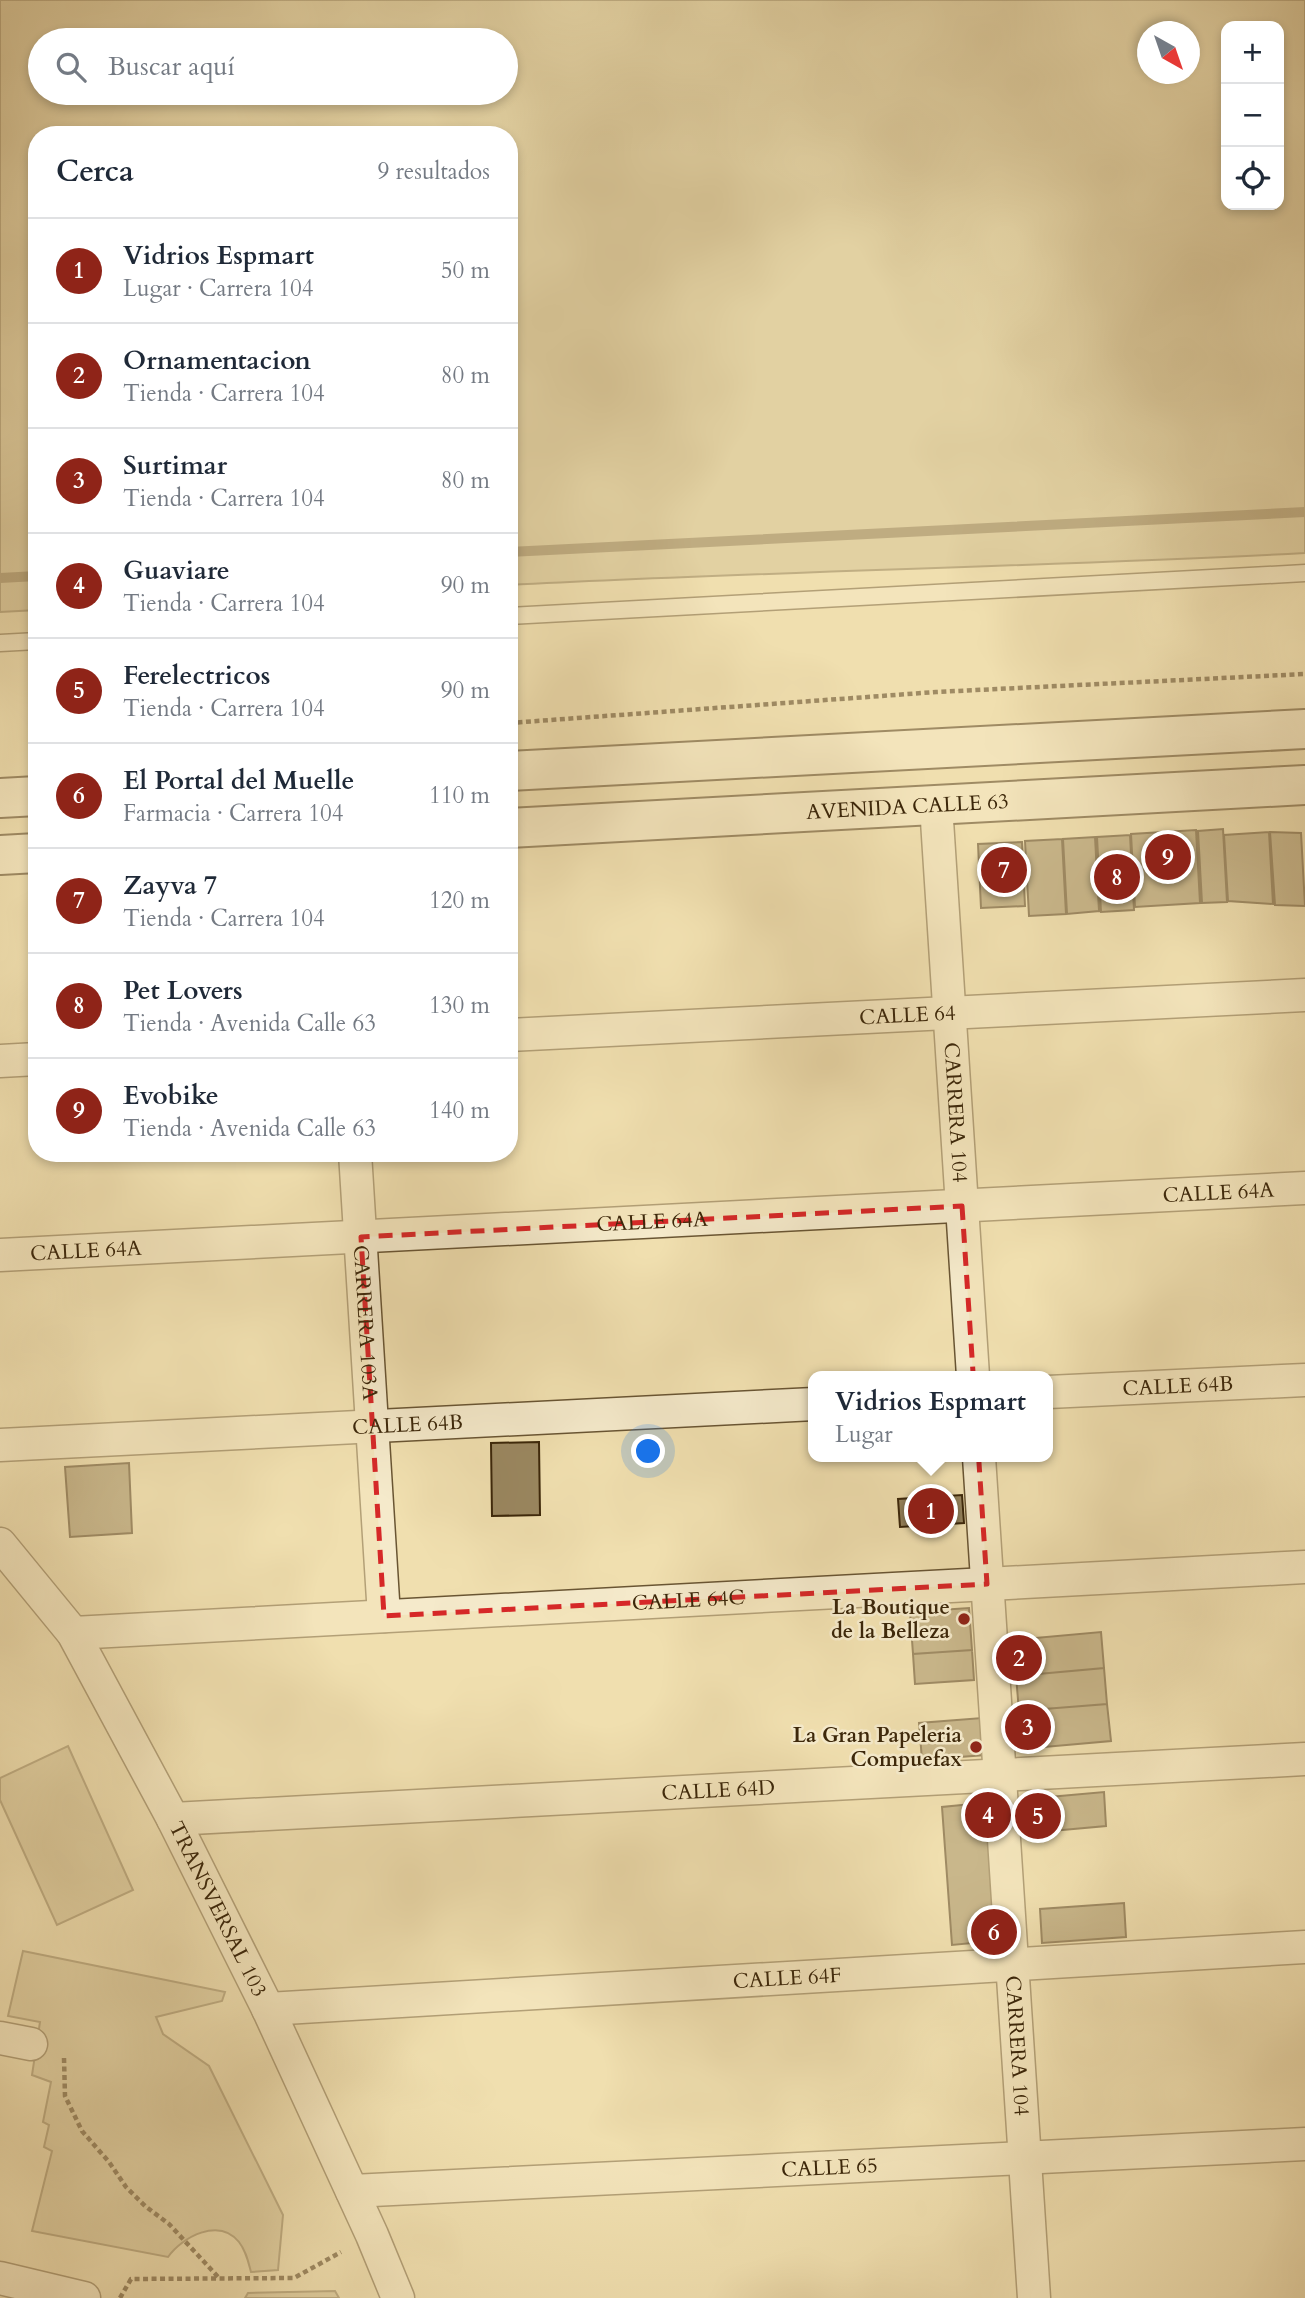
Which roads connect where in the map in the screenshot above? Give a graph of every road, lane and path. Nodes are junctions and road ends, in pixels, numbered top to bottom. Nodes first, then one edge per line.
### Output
1 (1305, 573) edge
2 (518, 616) edge
3 (28, 641) edge
4 (0, 643) edge
5 (1305, 674) edge
6 (518, 722) edge
7 (1305, 729) edge
8 (518, 771) edge
9 (1305, 785) edge
10 (28, 796) edge
11 (0, 798) edge
12 (936, 805) junction
13 (518, 828) edge
14 (28, 853) edge
15 (0, 855) edge
16 (1305, 995) edge
17 (950, 1013) junction
18 (518, 1035) edge
19 (28, 1059) edge
20 (0, 1061) edge
21 (356, 1162) edge
22 (1305, 1188) edge
23 (962, 1206) junction
24 (361, 1237) junction
25 (0, 1255) edge
26 (974, 1371) edge
27 (1305, 1380) edge
28 (1053, 1392) edge
29 (808, 1404) edge
30 (372, 1426) junction
31 (0, 1445) edge
32 (979, 1462) edge
33 (0, 1544) edge
34 (1305, 1567) edge
35 (987, 1584) junction
36 (384, 1616) junction
37 (73, 1633) junction
38 (1305, 1759) edge
39 (999, 1774) junction
40 (173, 1819) junction
41 (1305, 1947) edge
42 (1012, 1964) junction
43 (268, 2009) junction
44 (0, 2038) edge
45 (31, 2044) joint
46 (1305, 2144) edge
47 (1024, 2157) junction
48 (352, 2191) junction
49 (372, 2235) junction
50 (0, 2278) edge
51 (220, 2279) junction
52 (34, 2292) edge
53 (84, 2298) edge
54 (120, 2298) edge
55 (398, 2298) edge
56 (1034, 2298) edge

1 - 2 lane
3 - 4 lane
5 - 6 path
7 - 8 main road
9 - 12 main road, AVENIDA CALLE 63
10 - 11 main road
12 - 13 main road, AVENIDA CALLE 63
12 - 17 street, CARRERA 104
14 - 15 main road
16 - 17 street, CALLE 64
17 - 18 street, CALLE 64
17 - 23 street, CARRERA 104
19 - 20 street
21 - 24 street, CARRERA 103A
22 - 23 street, CALLE 64A
23 - 24 street, CALLE 64A
23 - 26 street, CARRERA 104
24 - 25 street, CALLE 64A
24 - 30 street, CARRERA 103A
27 - 28 street, CALLE 64B
29 - 30 street, CALLE 64B
30 - 31 street, CALLE 64B
30 - 36 street, CARRERA 103A
32 - 35 street, CARRERA 104
33 - 37 street, TRANSVERSAL 103
34 - 35 street, CALLE 64C
35 - 36 street, CALLE 64C
35 - 39 street, CARRERA 104
36 - 37 street, CALLE 64C
37 - 40 street, TRANSVERSAL 103
38 - 39 street, CALLE 64D
39 - 40 street, CALLE 64D
39 - 42 street, CARRERA 104
40 - 43 street, TRANSVERSAL 103
41 - 42 street, CALLE 64F
42 - 43 street, CALLE 64F
42 - 47 street, CARRERA 104
43 - 48 street, TRANSVERSAL 103
44 - 45 street
45 - 51 path
46 - 47 street, CALLE 65
47 - 48 street, CALLE 65
47 - 56 street, CARRERA 104
48 - 49 street, TRANSVERSAL 103
49 - 51 path
49 - 55 street, TRANSVERSAL 103
50 - 52 street
51 - 54 path
52 - 53 street

